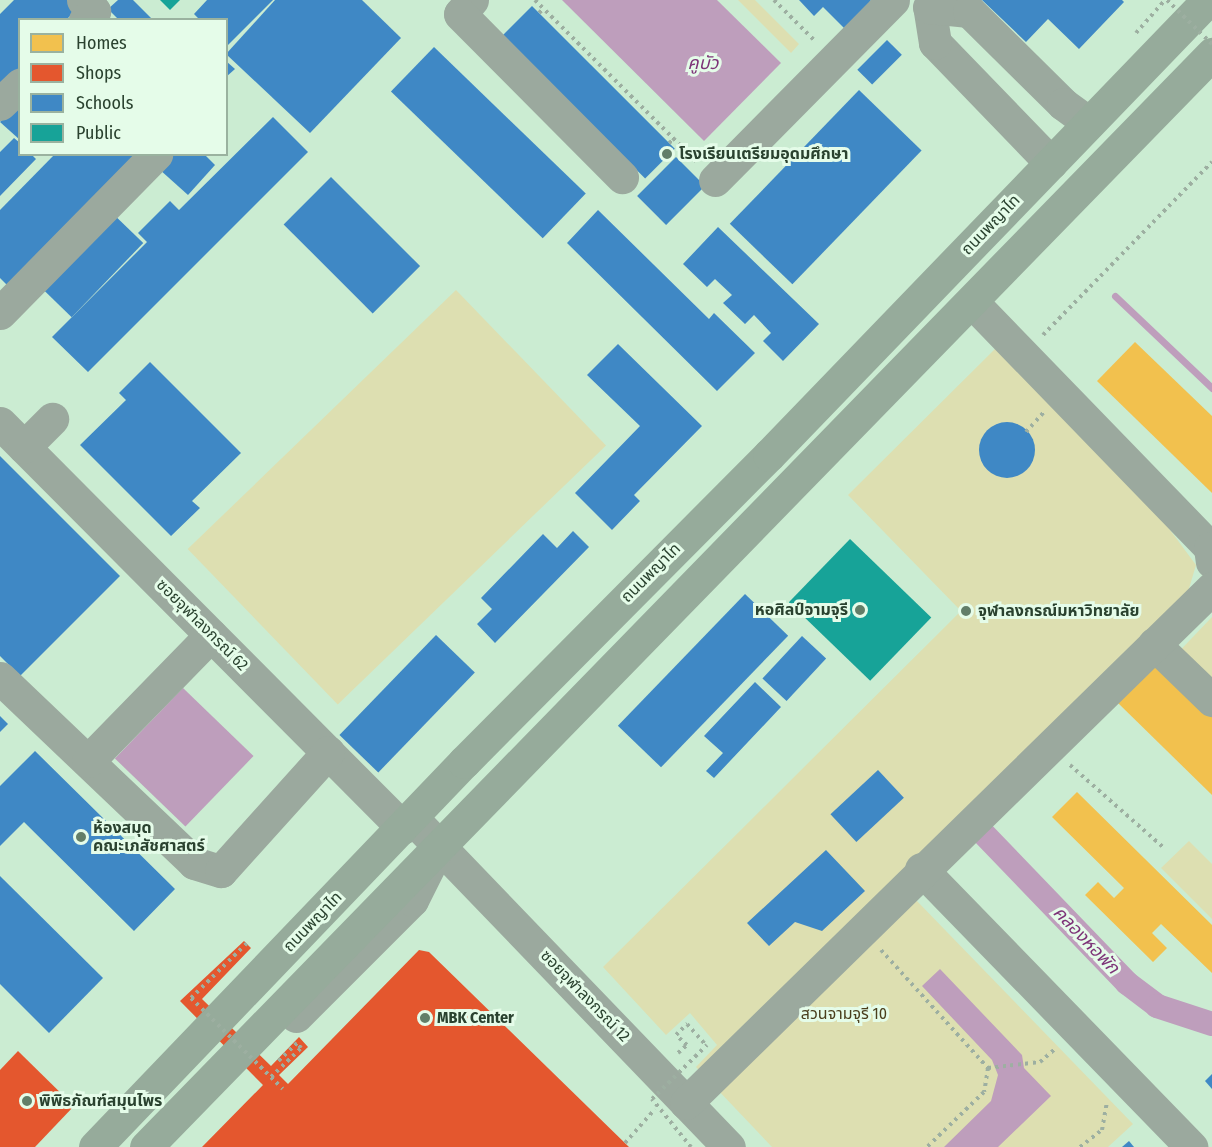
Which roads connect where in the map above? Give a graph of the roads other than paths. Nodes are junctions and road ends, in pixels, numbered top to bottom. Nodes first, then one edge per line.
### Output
1 (83, 0) edge
2 (472, 0) edge
3 (893, 0) edge
4 (1208, 0) edge
5 (925, 3) edge
6 (87, 18) edge
7 (1212, 54) edge
8 (18, 87) edge
9 (0, 104) edge
10 (1089, 123) junction
11 (154, 156) edge
12 (1051, 163) junction
13 (622, 177) dead end
14 (715, 180) road end
15 (972, 302) junction
16 (0, 313) edge
17 (0, 423) edge
18 (1212, 562) edge
19 (1212, 588) edge
20 (211, 635) junction
21 (1154, 644) junction
22 (0, 678) edge
23 (1212, 700) edge
24 (317, 736) junction
25 (87, 761) junction
26 (408, 823) junction
27 (439, 848) junction
28 (921, 870) junction
29 (686, 1102) junction
30 (95, 1147) edge
31 (146, 1147) edge
32 (169, 1147) edge
33 (729, 1147) edge
34 (1191, 1147) edge

1 - 6 street
2 - 13 street
3 - 14 street
4 - 10 main road, ถนนพญาไท
5 - 10 street
5 - 12 street
7 - 15 main road
8 - 9 street
10 - 12 main road, ถนนพญาไท
11 - 16 street
12 - 26 main road, ถนนพญาไท
15 - 18 street
15 - 27 main road
17 - 20 street, ซอยจุฬาลงกรณ์ 62
19 - 21 street
20 - 24 street, ซอยจุฬาลงกรณ์ 62
20 - 25 street
21 - 23 street
21 - 28 street
22 - 25 street
24 - 25 street
24 - 26 street, ซอยจุฬาลงกรณ์ 62
26 - 27 street, ซอยจุฬาลงกรณ์ 12
26 - 30 main road, ถนนพญาไท
27 - 29 street, ซอยจุฬาลงกรณ์ 12
27 - 31 main road
27 - 32 street
28 - 29 street
28 - 34 street
29 - 33 street, ซอยจุฬาลงกรณ์ 12

